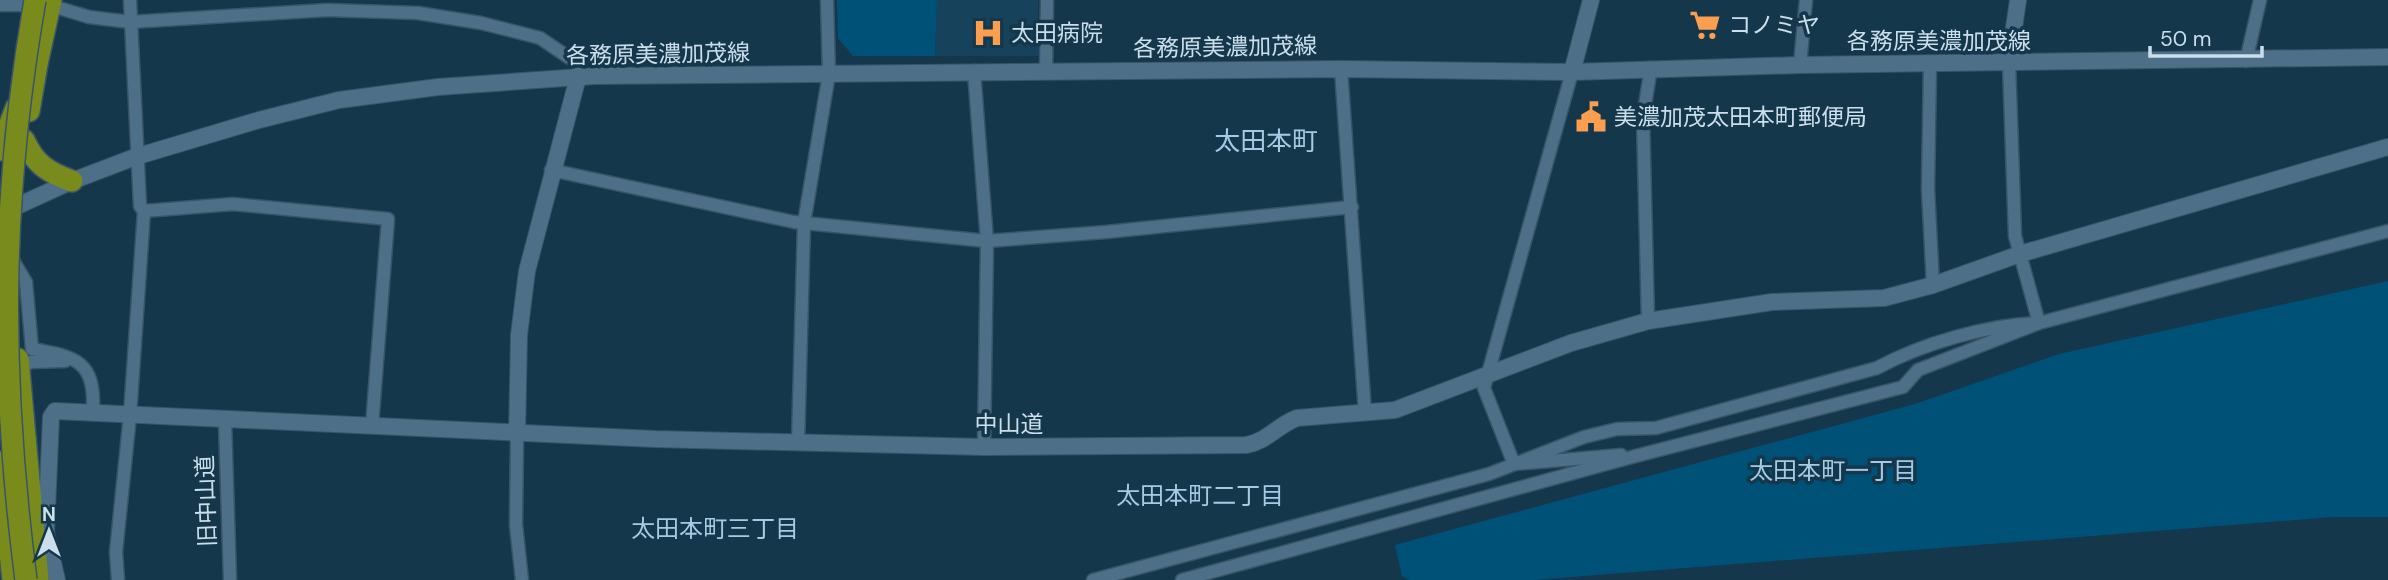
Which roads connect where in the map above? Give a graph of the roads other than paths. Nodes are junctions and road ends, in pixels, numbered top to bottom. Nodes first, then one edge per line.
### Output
1 (27, 0) edge
2 (130, 0) edge
3 (827, 0) edge
4 (1047, 0) edge
5 (1591, 0) edge
6 (1805, 0) edge
7 (2018, 0) edge
8 (2260, 0) edge
9 (45, 2) edge
10 (0, 5) edge
11 (130, 22) junction
12 (2388, 57) edge
13 (2246, 61) junction
14 (2009, 63) junction
15 (37, 64) junction
16 (1800, 65) junction
17 (1930, 65) junction
18 (1651, 68) junction
19 (1341, 69) junction
20 (974, 71) junction
21 (1045, 72) junction
22 (1572, 72) junction
23 (829, 74) junction
24 (578, 77) junction
25 (24, 140) junction
26 (2388, 148) edge
27 (0, 150) edge
28 (135, 157) junction
29 (0, 161) edge
30 (551, 170) junction
31 (72, 181) junction
32 (1352, 207) junction
33 (8, 211) edge
34 (144, 211) junction
35 (804, 223) junction
36 (2388, 231) edge
37 (987, 241) junction
38 (0, 242) edge
39 (2020, 254) junction
40 (14, 262) junction
41 (1933, 285) junction
42 (1648, 321) junction
43 (2039, 323) junction
44 (76, 360) junction
45 (19, 369) junction
46 (1486, 376) junction
47 (93, 411) junction
48 (1365, 414) junction
49 (130, 415) junction
50 (225, 421) junction
51 (372, 426) junction
52 (517, 434) junction
53 (799, 443) junction
54 (984, 447) junction
55 (1628, 458) junction
56 (0, 462) edge
57 (1514, 464) junction
58 (13, 580) edge
59 (26, 580) edge
60 (38, 580) edge
61 (57, 580) edge
62 (118, 580) edge
63 (230, 580) edge
64 (522, 580) edge
65 (1093, 580) edge
66 (1182, 580) edge

1 - 29 highway
2 - 11 street
3 - 23 street
4 - 21 street
5 - 22 street
6 - 16 street
7 - 14 street
8 - 13 street
9 - 10 street
9 - 11 street
9 - 15 highway
9 - 59 highway, bridge
11 - 24 street
11 - 28 street
12 - 13 street, 各務原美濃加茂線
13 - 14 street, 各務原美濃加茂線
14 - 17 street, 各務原美濃加茂線
14 - 39 street
15 - 25 highway
15 - 27 highway
16 - 17 street, 各務原美濃加茂線
16 - 18 street, 各務原美濃加茂線
17 - 41 street
18 - 22 street, 各務原美濃加茂線
18 - 42 street
19 - 21 street, 各務原美濃加茂線
19 - 22 street, 各務原美濃加茂線
19 - 32 street
20 - 21 street, 各務原美濃加茂線
20 - 23 street, 各務原美濃加茂線
20 - 37 street
22 - 46 street
23 - 24 street, 各務原美濃加茂線
23 - 35 street
24 - 28 street, 各務原美濃加茂線
24 - 30 street
25 - 31 highway
25 - 33 highway
26 - 39 street, 中山道
28 - 31 street, 各務原美濃加茂線
28 - 34 street
30 - 35 street
30 - 52 street
31 - 33 street, 各務原美濃加茂線
32 - 37 street
32 - 48 street
33 - 38 highway
33 - 40 highway
34 - 49 street
34 - 51 street
35 - 37 street
35 - 53 street
36 - 43 street
37 - 54 street
39 - 41 street, 中山道
39 - 43 street
40 - 44 street
40 - 45 highway
41 - 42 street, 中山道
42 - 46 street, 中山道
43 - 55 street
43 - 57 street
44 - 45 street
44 - 47 street
45 - 60 highway
46 - 48 street, 中山道
46 - 57 street
47 - 49 street, 中山道
47 - 61 street, 中山道
48 - 54 street, 中山道
49 - 50 street, 中山道
49 - 62 street
50 - 51 street, 中山道
50 - 63 street, 旧中山道
51 - 52 street, 中山道
52 - 53 street, 中山道
52 - 64 street
53 - 54 street, 中山道
55 - 57 street
55 - 66 street
56 - 58 highway
57 - 65 street

